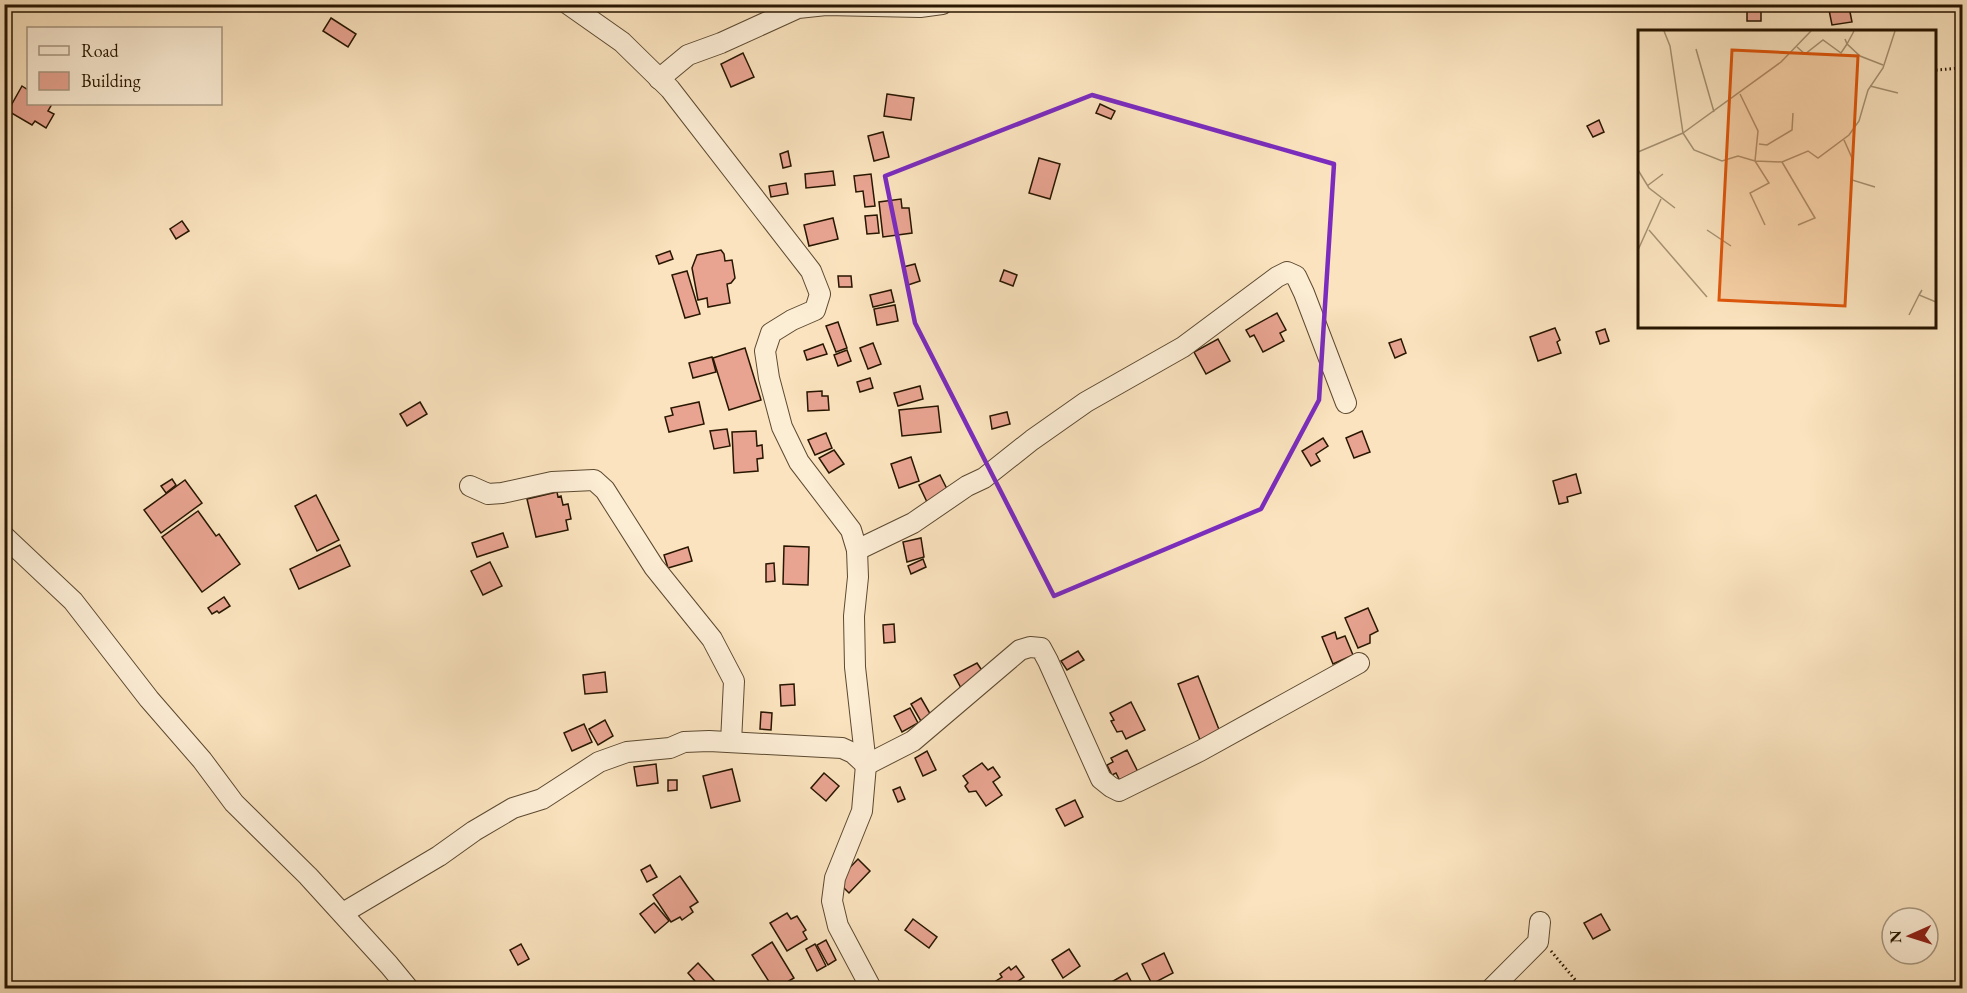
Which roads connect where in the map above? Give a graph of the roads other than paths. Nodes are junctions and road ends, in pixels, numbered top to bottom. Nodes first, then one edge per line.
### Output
1 (568, 4) edge
2 (942, 4) edge
3 (659, 79) junction
4 (1346, 403) dead end
5 (470, 486) dead end
6 (4, 536) edge
7 (857, 550) junction
8 (1359, 663) dead end
9 (730, 742) junction
10 (866, 765) junction
11 (348, 909) dead end
12 (1539, 932) road end
13 (408, 988) edge
14 (871, 988) edge
15 (1492, 988) edge

1 - 3 street
2 - 3 street
3 - 7 street
4 - 7 street
5 - 9 street
6 - 13 street
7 - 10 street
8 - 10 street
9 - 10 street
9 - 11 street
10 - 14 street
12 - 15 street

